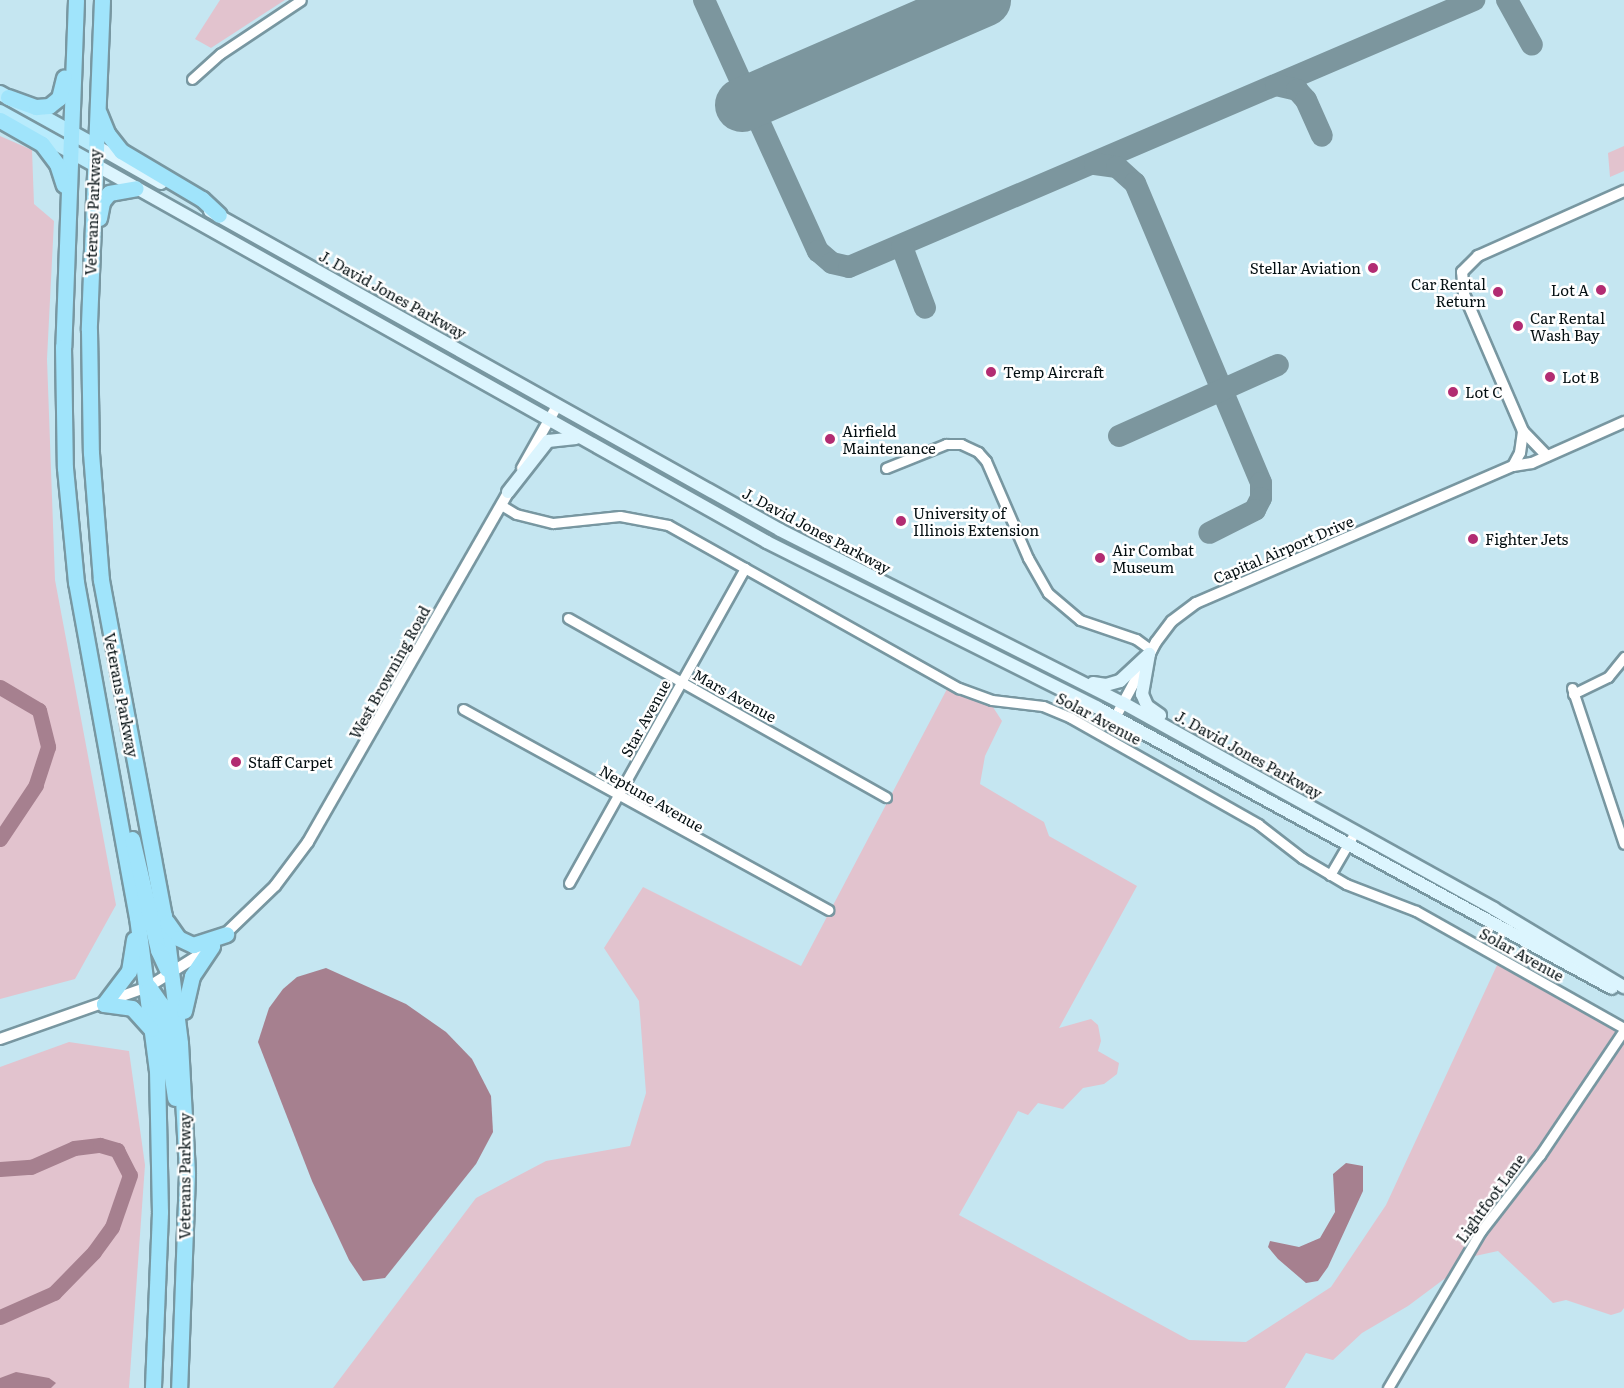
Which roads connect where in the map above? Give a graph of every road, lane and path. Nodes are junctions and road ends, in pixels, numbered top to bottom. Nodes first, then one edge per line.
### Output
1 (69, 0) edge
2 (76, 0) edge
3 (301, 0) edge
4 (100, 4) edge
5 (192, 78) dead end
6 (4, 95) edge
7 (97, 95) junction
8 (0, 112) edge
9 (0, 120) edge
10 (69, 131) junction
11 (94, 145) junction
12 (69, 151) junction
13 (94, 165) junction
14 (136, 189) junction
15 (1624, 191) edge
16 (67, 197) junction
17 (219, 215) junction
18 (89, 330) junction
19 (557, 406) junction
20 (549, 420) junction
21 (1624, 422) edge
22 (1523, 432) junction
23 (584, 440) junction
24 (1546, 456) junction
25 (1512, 466) junction
26 (886, 468) dead end
27 (508, 492) junction
28 (501, 505) junction
29 (745, 568) junction
30 (568, 618) dead end
31 (1150, 652) junction
32 (1624, 657) edge
33 (1079, 680) junction
34 (682, 682) junction
35 (1123, 703) junction
36 (463, 709) dead end
37 (1115, 718) junction
38 (1240, 767) junction
39 (112, 783) junction
40 (619, 796) junction
41 (886, 797) dead end
42 (1355, 832) junction
43 (1624, 844) edge
44 (1347, 847) junction
45 (127, 863) junction
46 (1330, 876) junction
47 (569, 883) dead end
48 (828, 910) dead end
49 (164, 916) junction
50 (226, 934) junction
51 (212, 946) junction
52 (172, 973) junction
53 (148, 987) junction
54 (1624, 987) edge
55 (1624, 995) edge
56 (104, 1004) junction
57 (1624, 1029) edge
58 (153, 1034) junction
59 (0, 1039) edge
60 (184, 1100) junction
61 (186, 1215) junction
62 (153, 1388) edge
63 (179, 1388) edge
64 (1389, 1388) edge

1 - 6 highway
2 - 10 highway, Veterans Parkway
3 - 5 street
4 - 7 highway, Veterans Parkway
6 - 10 main road, J. David Jones Parkway
7 - 11 highway, Veterans Parkway
7 - 17 highway
8 - 12 main road
9 - 16 highway
10 - 11 main road, J. David Jones Parkway
10 - 12 highway, Veterans Parkway
11 - 13 highway, Veterans Parkway
11 - 17 main road, J. David Jones Parkway
12 - 13 main road
12 - 16 highway, Veterans Parkway
13 - 14 main road
13 - 18 highway, Veterans Parkway
14 - 18 highway
14 - 20 main road
15 - 22 street
16 - 39 highway, Veterans Parkway
17 - 19 main road, J. David Jones Parkway
18 - 49 highway, Veterans Parkway
19 - 20 street, West Browning Road
19 - 33 main road, J. David Jones Parkway
20 - 23 main road
20 - 27 street, West Browning Road
21 - 24 street, Capital Airport Drive
22 - 24 street
22 - 25 street
23 - 27 main road
23 - 37 main road
24 - 25 street, Capital Airport Drive
25 - 31 street, Capital Airport Drive
26 - 31 street
27 - 28 street, West Browning Road
28 - 29 street, Solar Avenue
28 - 50 street, West Browning Road
29 - 34 street, Star Avenue
29 - 46 street, Solar Avenue
30 - 34 street, Mars Avenue
31 - 33 main road
31 - 35 street, Capital Airport Drive
31 - 38 main road
32 - 43 street
33 - 35 main road, J. David Jones Parkway
34 - 40 street, Star Avenue
34 - 41 street, Mars Avenue
35 - 37 street, Capital Airport Drive
35 - 38 main road, J. David Jones Parkway
36 - 40 street, Neptune Avenue
37 - 44 main road
38 - 42 main road, J. David Jones Parkway
39 - 45 highway, Veterans Parkway
39 - 52 highway
40 - 47 street, Star Avenue
40 - 48 street, Neptune Avenue
42 - 44 street
42 - 54 main road, J. David Jones Parkway
44 - 46 street
44 - 55 main road
45 - 53 highway, Veterans Parkway
45 - 56 highway
46 - 57 street, Solar Avenue
49 - 50 highway
49 - 52 highway, Veterans Parkway
50 - 51 street, West Browning Road
51 - 52 street, West Browning Road
51 - 60 highway
52 - 53 street, West Browning Road
52 - 60 highway, Veterans Parkway
53 - 56 street, West Browning Road
53 - 58 highway, Veterans Parkway
53 - 61 highway
56 - 58 highway
56 - 59 street, West Browning Road
57 - 64 street, Lightfoot Lane
58 - 62 highway, Veterans Parkway
60 - 61 highway, Veterans Parkway
61 - 63 highway, Veterans Parkway

